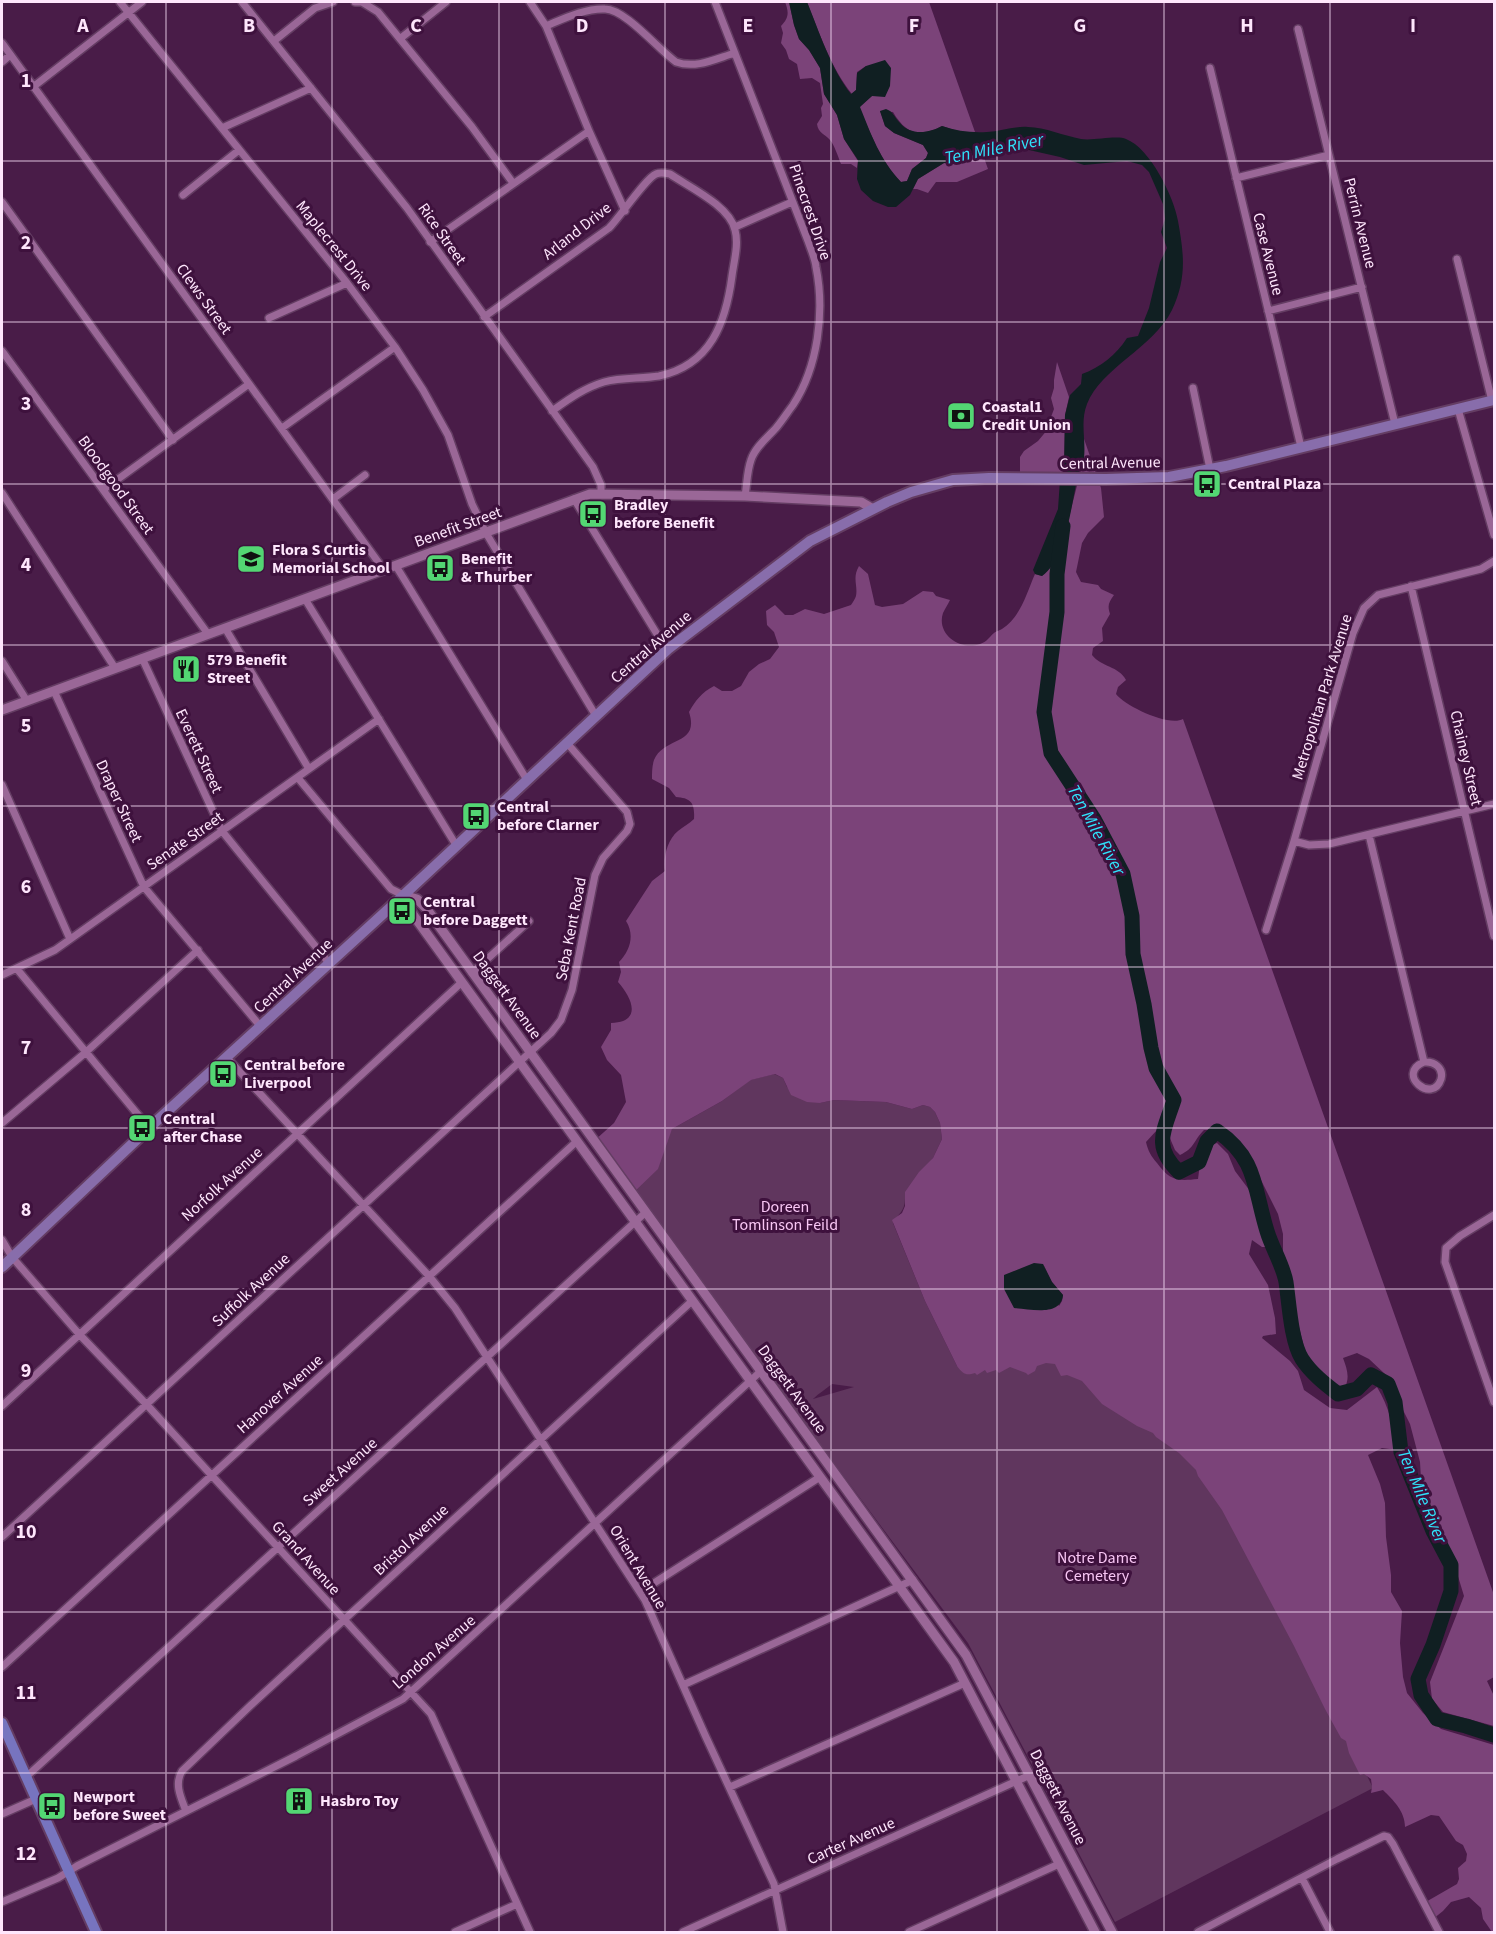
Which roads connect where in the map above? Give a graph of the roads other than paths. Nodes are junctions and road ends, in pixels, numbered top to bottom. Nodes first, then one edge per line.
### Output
1 (120, 2) edge
2 (142, 2) edge
3 (242, 2) edge
4 (333, 2) edge
5 (360, 2) edge
6 (446, 2) edge
7 (530, 2) edge
8 (715, 2) edge
9 (129, 12) junction
10 (546, 26) junction
11 (1298, 29) dead end
12 (401, 38) junction
13 (274, 41) junction
14 (2, 43) edge
15 (735, 53) junction
16 (10, 55) junction
17 (2, 62) edge
18 (1210, 68) dead end
19 (33, 87) junction
20 (310, 88) junction
21 (222, 128) junction
22 (589, 131) junction
23 (239, 150) junction
24 (1329, 155) junction
25 (1236, 178) junction
26 (513, 183) junction
27 (183, 195) dead end
28 (2, 202) edge
29 (792, 202) junction
30 (625, 211) junction
31 (735, 227) junction
32 (430, 242) junction
33 (1457, 259) dead end
34 (347, 283) junction
35 (1362, 287) junction
36 (1268, 311) junction
37 (484, 317) junction
38 (269, 318) dead end
39 (395, 346) junction
40 (2, 351) edge
41 (249, 384) junction
42 (1193, 388) dead end
43 (1493, 400) edge
44 (1458, 409) junction
45 (552, 411) junction
46 (1395, 424) junction
47 (282, 428) junction
48 (173, 440) junction
49 (1301, 447) junction
50 (1210, 469) junction
51 (365, 475) dead end
52 (103, 490) junction
53 (2, 493) edge
54 (602, 494) junction
55 (745, 496) junction
56 (333, 499) junction
57 (574, 499) junction
58 (873, 509) junction
59 (486, 533) junction
60 (1494, 535) edge
61 (1494, 561) edge
62 (396, 566) junction
63 (384, 570) junction
64 (1411, 586) junction
65 (305, 599) junction
66 (225, 628) junction
67 (208, 634) junction
68 (668, 649) junction
69 (142, 658) junction
70 (2, 661) edge
71 (116, 668) junction
72 (54, 691) junction
73 (27, 701) junction
74 (2, 710) edge
75 (596, 716) junction
76 (379, 719) junction
77 (567, 743) junction
78 (309, 769) junction
79 (298, 778) junction
80 (527, 780) junction
81 (2, 785) edge
82 (1494, 804) edge
83 (1465, 812) junction
84 (222, 831) junction
85 (1369, 835) junction
86 (1294, 841) junction
87 (456, 845) junction
88 (144, 887) junction
89 (403, 895) junction
90 (529, 921) dead end
91 (1266, 930) dead end
92 (1494, 936) edge
93 (70, 939) junction
94 (198, 950) junction
95 (329, 963) junction
96 (17, 969) junction
97 (472, 973) junction
98 (2, 975) edge
99 (462, 982) junction
100 (261, 1027) junction
101 (530, 1052) junction
102 (85, 1053) junction
103 (227, 1058) junction
104 (519, 1062) junction
105 (1424, 1062) junction
106 (2, 1123) edge
107 (149, 1128) junction
108 (296, 1135) junction
109 (576, 1142) junction
110 (362, 1206) junction
111 (646, 1212) junction
112 (1494, 1215) edge
113 (634, 1222) junction
114 (2, 1240) edge
115 (12, 1257) junction
116 (2, 1267) edge
117 (429, 1276) junction
118 (692, 1301) junction
119 (79, 1334) junction
120 (487, 1356) junction
121 (761, 1371) junction
122 (750, 1382) junction
123 (1494, 1402) edge
124 (147, 1405) junction
125 (2, 1406) edge
126 (541, 1438) junction
127 (211, 1476) junction
128 (820, 1477) junction
129 (596, 1523) junction
130 (2, 1537) edge
131 (278, 1547) junction
132 (913, 1580) junction
133 (899, 1587) junction
134 (640, 1592) junction
135 (344, 1620) junction
136 (2, 1667) edge
137 (965, 1683) junction
138 (682, 1685) junction
139 (411, 1693) junction
140 (2, 1726) edge
141 (1030, 1775) junction
142 (26, 1777) junction
143 (1016, 1781) junction
144 (730, 1787) junction
145 (36, 1799) junction
146 (186, 1811) junction
147 (2, 1814) edge
148 (1059, 1864) junction
149 (68, 1871) junction
150 (1302, 1878) junction
151 (776, 1890) junction
152 (2, 1902) edge
153 (517, 1904) junction
154 (1215, 1924) junction
155 (96, 1932) edge
156 (455, 1932) edge
157 (530, 1932) edge
158 (683, 1932) edge
159 (783, 1932) edge
160 (909, 1932) edge
161 (1095, 1932) edge
162 (1112, 1932) edge
163 (1198, 1932) edge
164 (1219, 1932) edge
165 (1330, 1932) edge
166 (1439, 1932) edge

1 - 9 street, Maplecrest Drive
2 - 9 street
3 - 13 street, Rice Street
4 - 13 street
5 - 12 street
6 - 12 street
7 - 10 street
8 - 15 street, Pinecrest Drive
9 - 19 street
9 - 21 street, Maplecrest Drive
10 - 15 street
10 - 22 street
11 - 24 street, Perrin Avenue
12 - 26 street
13 - 20 street, Rice Street
14 - 16 street, Clews Street
15 - 29 street, Pinecrest Drive
16 - 17 street
16 - 19 street, Clews Street
18 - 25 street, Case Avenue
19 - 41 street, Clews Street
20 - 21 street
20 - 32 street, Rice Street
21 - 23 street, Maplecrest Drive
22 - 26 street
22 - 30 street
23 - 27 street
23 - 34 street, Maplecrest Drive
24 - 25 street
24 - 35 street, Perrin Avenue
25 - 36 street, Case Avenue
26 - 32 street
28 - 48 street
29 - 31 street
29 - 55 street, Pinecrest Drive
30 - 31 street, Arland Drive
30 - 37 street, Arland Drive
31 - 45 street
32 - 37 street, Rice Street
33 - 43 street
34 - 38 street
34 - 39 street, Maplecrest Drive
35 - 36 street
35 - 46 street, Perrin Avenue
36 - 49 street, Case Avenue
37 - 45 street, Rice Street
39 - 47 street
39 - 59 street, Maplecrest Drive
40 - 52 street, Bloodgood Street
41 - 47 street, Clews Street
41 - 48 street
42 - 50 street
43 - 44 main road, Central Avenue
44 - 46 main road, Central Avenue
44 - 60 street
45 - 54 street, Rice Street
46 - 49 main road, Central Avenue
47 - 56 street, Clews Street
48 - 52 street
49 - 50 main road, Central Avenue
50 - 58 main road, Central Avenue
51 - 56 street
52 - 67 street, Bloodgood Street
53 - 71 street
54 - 55 street, Benefit Street
54 - 57 street, Benefit Street
55 - 58 street, Benefit Street
56 - 63 street, Clews Street
57 - 59 street, Benefit Street
57 - 68 street
58 - 68 main road, Central Avenue
59 - 62 street, Benefit Street
59 - 75 street, Maplecrest Drive
61 - 64 street, Metropolitan Park Avenue
62 - 63 street, Benefit Street
62 - 80 street
63 - 65 street, Benefit Street
64 - 83 street, Chainey Street
64 - 86 street, Metropolitan Park Avenue
65 - 66 street, Benefit Street
65 - 76 street
66 - 67 street, Benefit Street
66 - 78 street
67 - 69 street, Benefit Street
68 - 75 main road, Central Avenue
69 - 71 street, Benefit Street
69 - 84 street, Everett Street
70 - 73 street
71 - 72 street, Benefit Street
72 - 73 street, Benefit Street
72 - 88 street, Draper Street
73 - 74 street, Benefit Street
75 - 77 main road, Central Avenue
76 - 78 street, Senate Street
76 - 87 street
77 - 80 main road, Central Avenue
77 - 101 street, Seba Kent Road
78 - 79 street, Senate Street
79 - 84 street, Senate Street
79 - 89 street, Daggett Avenue
80 - 87 main road, Central Avenue
81 - 93 street
82 - 83 street
83 - 85 street
83 - 92 street, Chainey Street
84 - 88 street, Senate Street
84 - 95 street, Everett Street
85 - 86 street
85 - 105 street
86 - 91 street, Metropolitan Park Avenue
87 - 89 main road, Central Avenue
88 - 93 street, Senate Street
88 - 94 street, Draper Street
89 - 95 main road, Central Avenue
89 - 97 street, Daggett Avenue
89 - 99 street, Daggett Avenue
90 - 97 street
93 - 96 street, Senate Street
94 - 100 street, Draper Street
94 - 102 street
95 - 100 main road, Central Avenue
96 - 98 street, Senate Street
96 - 102 street
97 - 101 street, Daggett Avenue
99 - 104 street, Daggett Avenue
99 - 108 street, Norfolk Avenue
100 - 103 main road, Central Avenue
101 - 104 street, Seba Kent Road
101 - 111 street, Daggett Avenue
102 - 106 street
102 - 107 street
103 - 107 main road, Central Avenue
103 - 108 street, Orient Avenue
104 - 109 street, Daggett Avenue
104 - 110 street, Suffolk Avenue
105 - 105 street
107 - 115 main road, Central Avenue
108 - 110 street, Orient Avenue
108 - 119 street, Norfolk Avenue
109 - 113 street, Daggett Avenue
109 - 117 street, Hanover Avenue
110 - 117 street, Orient Avenue
110 - 124 street, Suffolk Avenue
111 - 113 street, Sweet Avenue
111 - 121 street, Daggett Avenue
112 - 123 street
113 - 118 street, Daggett Avenue
113 - 120 street, Sweet Avenue
114 - 115 street, Grand Avenue
115 - 116 main road, Central Avenue
115 - 119 street, Grand Avenue
117 - 120 street, Orient Avenue
117 - 127 street, Hanover Avenue
118 - 122 street, Daggett Avenue
118 - 126 street, Bristol Avenue
119 - 124 street, Grand Avenue
119 - 125 street, Norfolk Avenue
120 - 126 street, Orient Avenue
120 - 131 street, Sweet Avenue
121 - 122 street, London Avenue
121 - 132 street, Daggett Avenue
122 - 128 street, Daggett Avenue
122 - 129 street, London Avenue
124 - 127 street, Grand Avenue
124 - 130 street, Suffolk Avenue
126 - 129 street, Orient Avenue
126 - 135 street, Bristol Avenue
127 - 131 street, Grand Avenue
127 - 136 street, Hanover Avenue
128 - 133 street, Daggett Avenue
128 - 134 street
129 - 134 street, Orient Avenue
129 - 139 street, London Avenue
131 - 135 street, Grand Avenue
131 - 142 street, Sweet Avenue
132 - 133 street
132 - 141 street, Daggett Avenue
133 - 137 street, Daggett Avenue
133 - 138 street
134 - 138 street, Orient Avenue
135 - 139 street, Grand Avenue
135 - 146 street, Bristol Avenue
137 - 143 street, Daggett Avenue
137 - 144 street
138 - 144 street, Orient Avenue
139 - 146 street, London Avenue
139 - 153 street, Grand Avenue
140 - 142 main road
141 - 143 street, Carter Avenue
141 - 162 street, Daggett Avenue
142 - 145 main road
143 - 148 street, Daggett Avenue
143 - 151 street, Carter Avenue
144 - 151 street, Orient Avenue
145 - 147 street
145 - 149 main road
146 - 149 street, London Avenue
148 - 160 street
148 - 161 street, Daggett Avenue
149 - 152 street, London Avenue
149 - 155 main road
150 - 154 street
150 - 165 street
150 - 166 street
151 - 158 street, Carter Avenue
151 - 159 street, Orient Avenue
153 - 156 street
153 - 157 street, Grand Avenue
154 - 163 street
154 - 164 street

